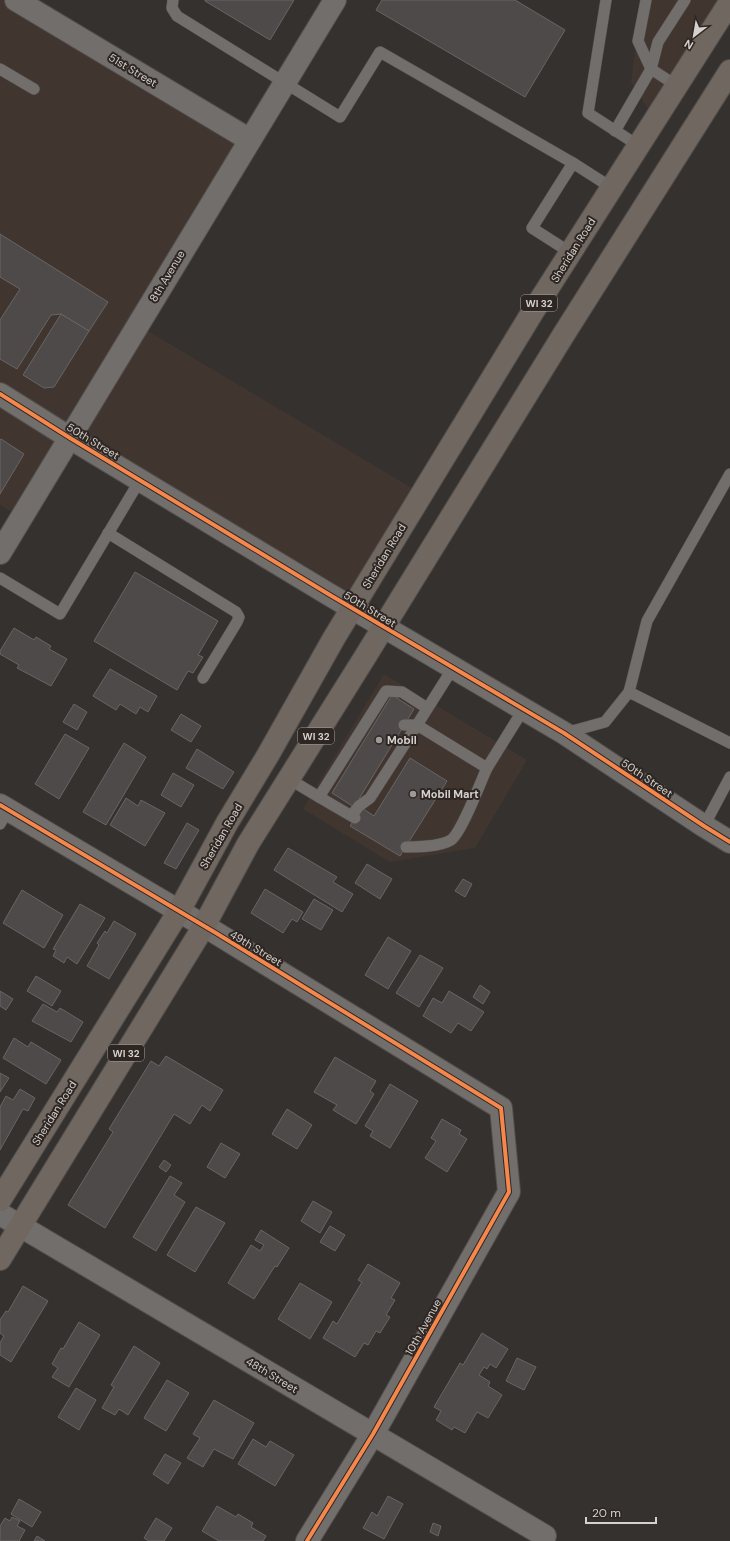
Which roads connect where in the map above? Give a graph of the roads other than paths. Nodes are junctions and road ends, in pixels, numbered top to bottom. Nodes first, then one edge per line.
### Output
1 (16, 0) edge
2 (173, 0) edge
3 (335, 0) edge
4 (606, 0) edge
5 (646, 0) edge
6 (685, 0) edge
7 (730, 2) edge
8 (0, 69) edge
9 (650, 69) junction
10 (730, 71) edge
11 (285, 82) junction
12 (677, 86) junction
13 (34, 90) dead end
14 (615, 131) junction
15 (250, 140) junction
16 (638, 146) junction
17 (572, 163) junction
18 (612, 188) junction
19 (571, 252) junction
20 (0, 394) edge
21 (70, 438) junction
22 (730, 474) edge
23 (140, 480) junction
24 (108, 533) junction
25 (0, 553) edge
26 (0, 578) edge
27 (352, 608) junction
28 (383, 627) junction
29 (453, 668) junction
30 (203, 678) dead end
31 (629, 692) junction
32 (427, 708) junction
33 (523, 710) junction
34 (404, 725) dead end
35 (416, 725) junction
36 (564, 733) junction
37 (730, 743) edge
38 (487, 768) junction
39 (730, 777) edge
40 (289, 780) junction
41 (319, 797) junction
42 (3, 813) edge
43 (704, 826) junction
44 (728, 838) edge
45 (406, 847) dead end
46 (179, 911) junction
47 (204, 926) junction
48 (501, 1108) joint
49 (0, 1200) edge
50 (0, 1214) edge
51 (20, 1226) junction
52 (0, 1259) edge
53 (373, 1434) junction
54 (545, 1536) dead end
55 (307, 1541) edge

1 - 15 street, 51st Street
2 - 11 lane
3 - 11 street, 8th Avenue
4 - 14 lane
5 - 9 lane
6 - 9 lane
7 - 12 main road, Sheridan Road / WI 32
8 - 13 lane
9 - 12 lane
9 - 14 lane
10 - 28 main road, WI 32
11 - 15 street, 8th Avenue
11 - 17 lane
12 - 16 main road, Sheridan Road / WI 32
14 - 16 lane
15 - 21 street, 8th Avenue
16 - 18 main road, Sheridan Road / WI 32
17 - 18 lane
17 - 19 lane
18 - 19 main road, Sheridan Road / WI 32
19 - 27 main road, Sheridan Road / WI 32
20 - 21 street, 50th Street
21 - 23 street, 50th Street
21 - 25 street, 8th Avenue
22 - 31 lane
23 - 24 lane
23 - 27 street, 50th Street
24 - 26 lane
24 - 30 lane
27 - 28 street, 50th Street
27 - 46 main road, Sheridan Road / WI 32
28 - 29 street, 50th Street
28 - 40 main road, WI 32
29 - 32 lane
29 - 33 street, 50th Street
31 - 36 lane
31 - 37 lane
32 - 35 lane
32 - 41 lane
33 - 36 street, 50th Street
33 - 38 lane
34 - 35 lane
35 - 38 lane
35 - 41 lane
36 - 43 street, 50th Street
38 - 45 lane
39 - 43 lane
40 - 41 lane
40 - 47 main road, WI 32
42 - 46 street, 49th Street
43 - 44 street, 50th Street
46 - 47 street, 49th Street
46 - 49 main road, Sheridan Road / WI 32
47 - 48 street, 49th Street
47 - 51 main road, WI 32
48 - 53 street, 10th Avenue
50 - 51 street, 48th Street
51 - 52 main road, WI 32
51 - 53 street, 48th Street
53 - 54 street, 48th Street
53 - 55 street, 10th Avenue

